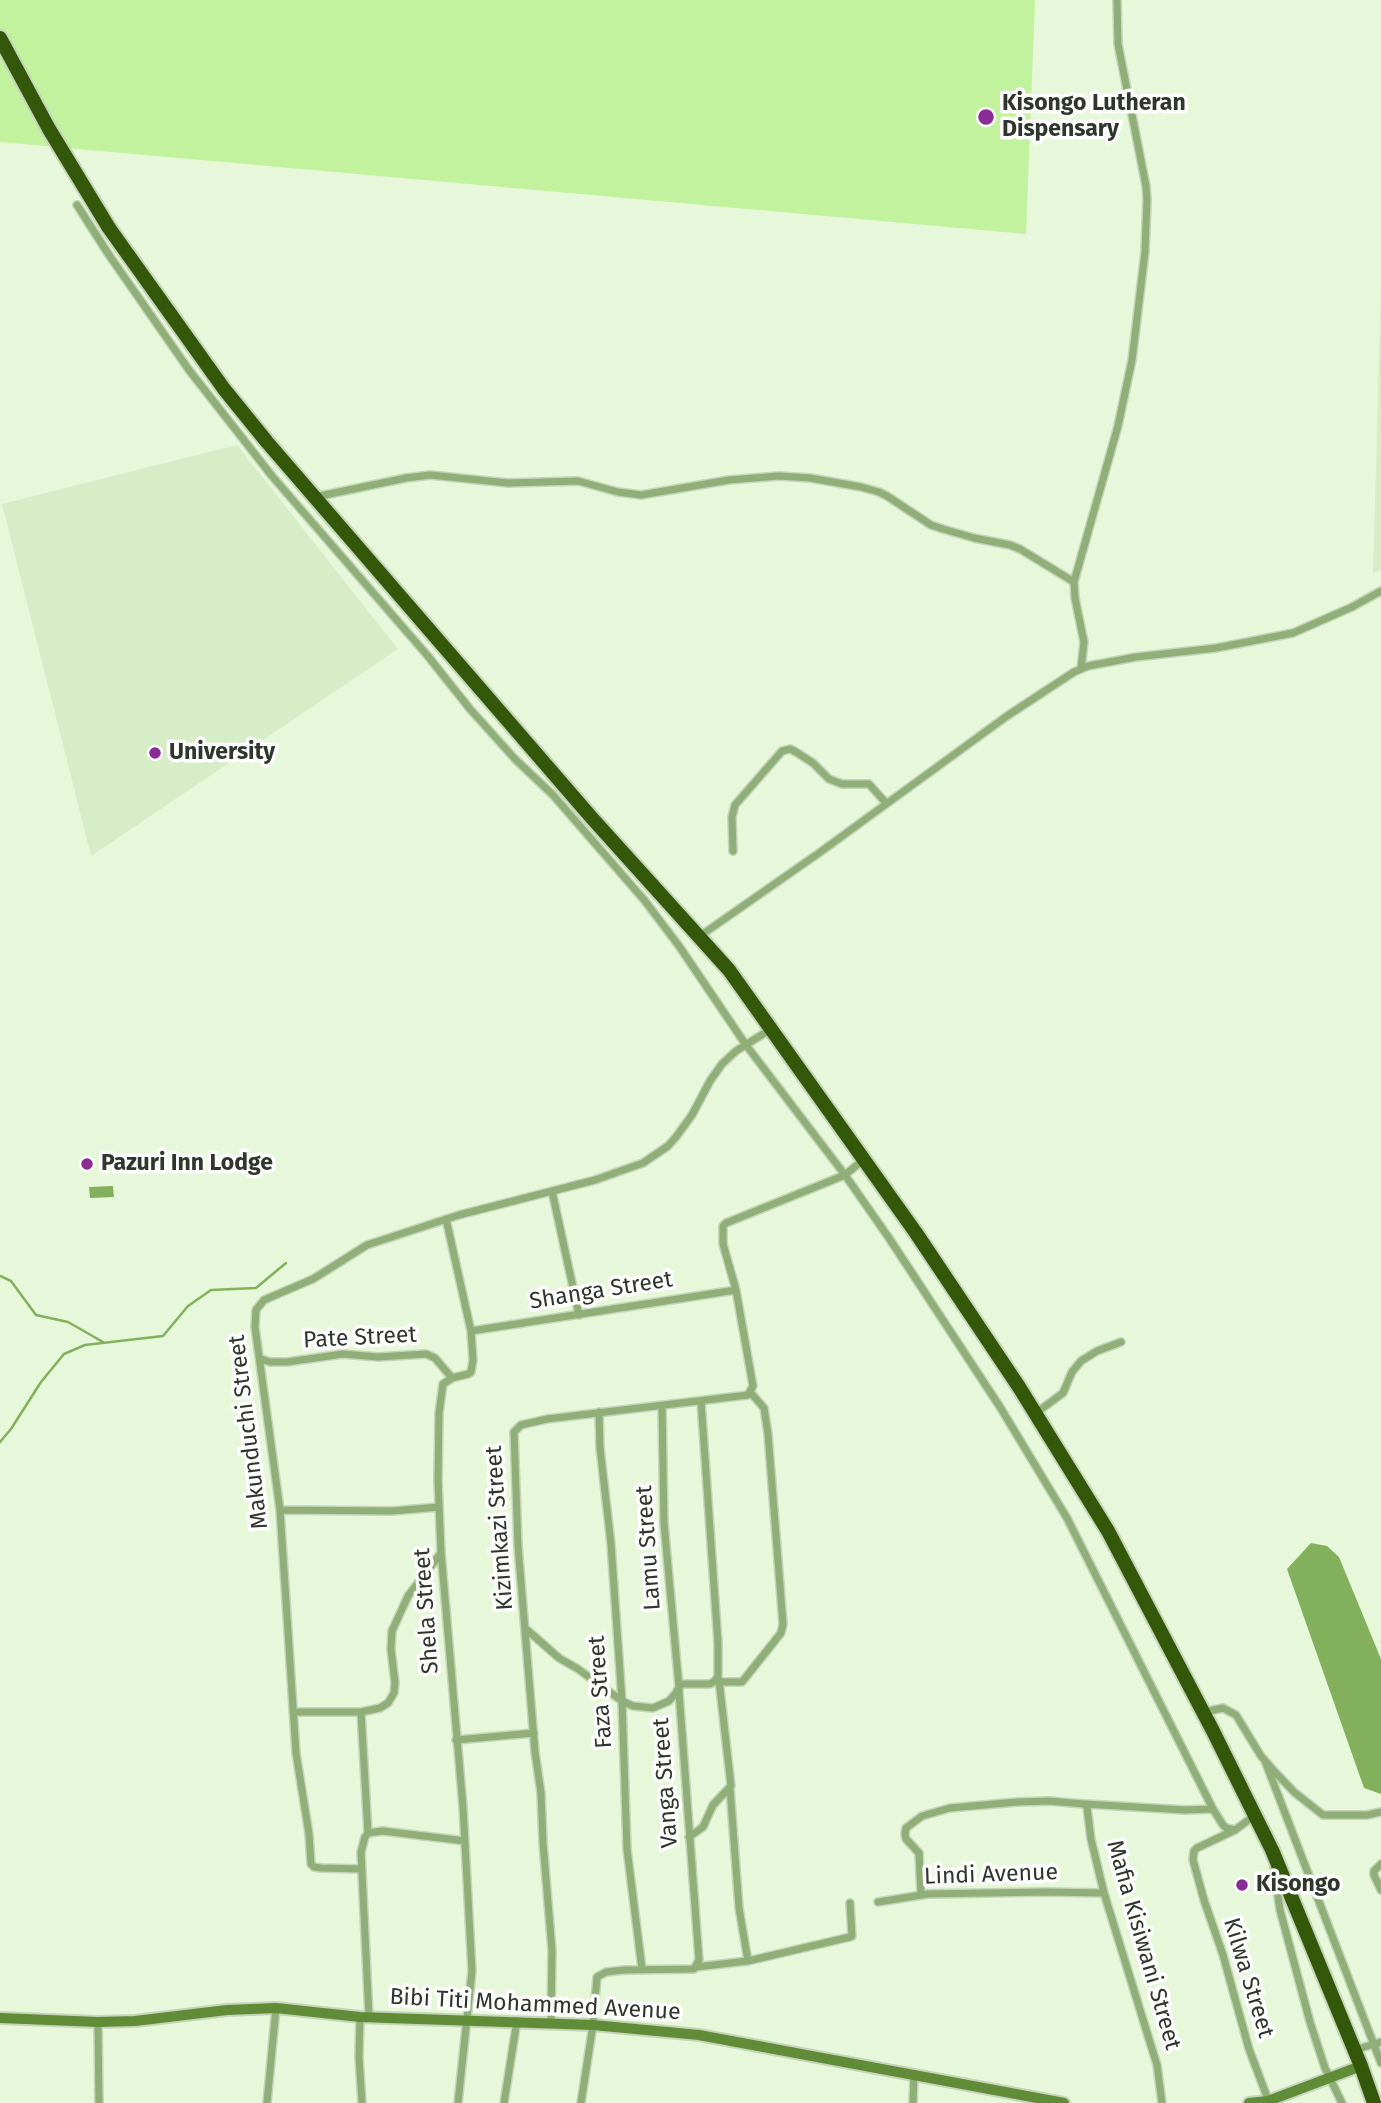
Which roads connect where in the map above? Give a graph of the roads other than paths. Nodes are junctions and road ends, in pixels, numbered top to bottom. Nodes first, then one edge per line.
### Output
1 (1117, 0) edge
2 (0, 38) edge
3 (78, 205) dead end
4 (315, 497) junction
5 (1074, 582) junction
6 (1381, 592) edge
7 (1082, 669) junction
8 (886, 803) junction
9 (733, 850) dead end
10 (701, 936) junction
11 (772, 1028) junction
12 (746, 1045) junction
13 (864, 1160) junction
14 (845, 1175) junction
15 (552, 1191) junction
16 (446, 1219) junction
17 (736, 1290) junction
18 (579, 1315) junction
19 (471, 1331) junction
20 (1121, 1342) dead end
21 (261, 1359) junction
22 (452, 1378) junction
23 (751, 1393) junction
24 (701, 1401) junction
25 (662, 1406) junction
26 (599, 1412) junction
27 (1035, 1414) junction
28 (439, 1507) junction
29 (280, 1510) junction
30 (441, 1552) junction
31 (526, 1629) junction
32 (718, 1679) junction
33 (679, 1687) junction
34 (622, 1701) junction
35 (293, 1712) junction
36 (361, 1712) junction
37 (1204, 1712) junction
38 (534, 1733) junction
39 (456, 1740) junction
40 (1265, 1761) junction
41 (730, 1788) junction
42 (1084, 1804) junction
43 (1213, 1809) junction
44 (1381, 1812) edge
45 (1254, 1816) junction
46 (1235, 1830) junction
47 (368, 1833) junction
48 (690, 1837) junction
49 (465, 1841) junction
50 (1272, 1850) junction
51 (1381, 1864) edge
52 (362, 1869) junction
53 (1381, 1890) edge
54 (1104, 1893) junction
55 (921, 1895) junction
56 (878, 1902) dead end
57 (850, 1903) dead end
58 (748, 1961) junction
59 (696, 1967) junction
60 (642, 1969) junction
61 (276, 2008) junction
62 (365, 2017) junction
63 (0, 2018) edge
64 (468, 2021) junction
65 (517, 2021) junction
66 (98, 2022) junction
67 (551, 2023) junction
68 (593, 2025) junction
69 (1378, 2044) edge
70 (1353, 2050) junction
71 (1381, 2063) edge
72 (1361, 2066) junction
73 (914, 2075) junction
74 (1329, 2077) junction
75 (1268, 2102) edge
76 (99, 2103) edge
77 (267, 2103) edge
78 (362, 2103) edge
79 (458, 2103) edge
80 (504, 2103) edge
81 (581, 2103) edge
82 (913, 2103) edge
83 (1063, 2103) edge
84 (1162, 2103) edge
85 (1249, 2103) edge
86 (1342, 2103) edge
87 (1374, 2103) edge

1 - 5 street
2 - 4 highway
3 - 12 street
4 - 5 street
4 - 10 highway
5 - 7 street
6 - 7 street
7 - 8 street
8 - 9 street
8 - 10 street
10 - 11 highway
11 - 12 street, Makunduchi Street
11 - 13 highway
12 - 14 street
12 - 15 street, Makunduchi Street
13 - 14 street
13 - 27 highway
14 - 17 street
14 - 43 street
15 - 16 street, Makunduchi Street
15 - 18 street
16 - 19 street, Shela Street
16 - 21 street, Makunduchi Street
17 - 18 street, Shanga Street
17 - 23 street
18 - 19 street, Shanga Street
19 - 22 street, Shela Street
20 - 27 street
21 - 22 street, Pate Street
21 - 29 street, Makunduchi Street
22 - 28 street, Shela Street
23 - 24 street, Kizimkazi Street
23 - 32 street, Vanga Street
24 - 25 street, Kizimkazi Street
24 - 32 street
25 - 26 street, Kizimkazi Street
25 - 33 street, Lamu Street
26 - 31 street, Kizimkazi Street
26 - 34 street, Faza Street
27 - 37 highway
28 - 29 street
28 - 30 street, Shela Street
29 - 35 street, Makunduchi Street
30 - 36 street
30 - 39 street, Shela Street
31 - 34 street
31 - 38 street, Kizimkazi Street
32 - 33 street, Vanga Street
32 - 41 street
33 - 34 street
33 - 48 street, Vanga Street
34 - 60 street, Faza Street
35 - 36 street
35 - 52 street, Makunduchi Street
36 - 47 street
37 - 40 street
37 - 45 highway
38 - 39 street
38 - 67 street, Kizimkazi Street
39 - 49 street, Shela Street
40 - 44 street
40 - 69 street
41 - 48 street
41 - 58 street
42 - 43 street
42 - 54 street, Mafia Kisiwani Street
42 - 55 street
43 - 46 street
45 - 46 street, Kilwa Street
45 - 50 highway
46 - 75 street, Kilwa Street
47 - 49 street
47 - 52 street
48 - 59 street, Vanga Street
49 - 64 street, Shela Street
50 - 70 highway
50 - 74 street
51 - 53 street
52 - 62 street
54 - 55 street, Lindi Avenue
54 - 84 street, Mafia Kisiwani Street
55 - 56 street, Lindi Avenue
57 - 58 street
58 - 59 street
59 - 60 street
60 - 68 street
61 - 62 street, Bibi Titi Mohammed Avenue
61 - 66 street, Bibi Titi Mohammed Avenue
61 - 77 street
62 - 64 street, Bibi Titi Mohammed Avenue
62 - 78 street
63 - 66 street, Bibi Titi Mohammed Avenue
64 - 65 street, Bibi Titi Mohammed Avenue
64 - 79 street, Shela Street
65 - 67 street, Bibi Titi Mohammed Avenue
65 - 80 street
66 - 76 street
67 - 68 street, Bibi Titi Mohammed Avenue
68 - 73 street, Bibi Titi Mohammed Avenue
68 - 81 street
69 - 70 street
69 - 71 street
70 - 72 highway
72 - 74 street
72 - 87 highway
73 - 82 street
73 - 83 street, Bibi Titi Mohammed Avenue
74 - 75 street
74 - 86 street
75 - 85 street

